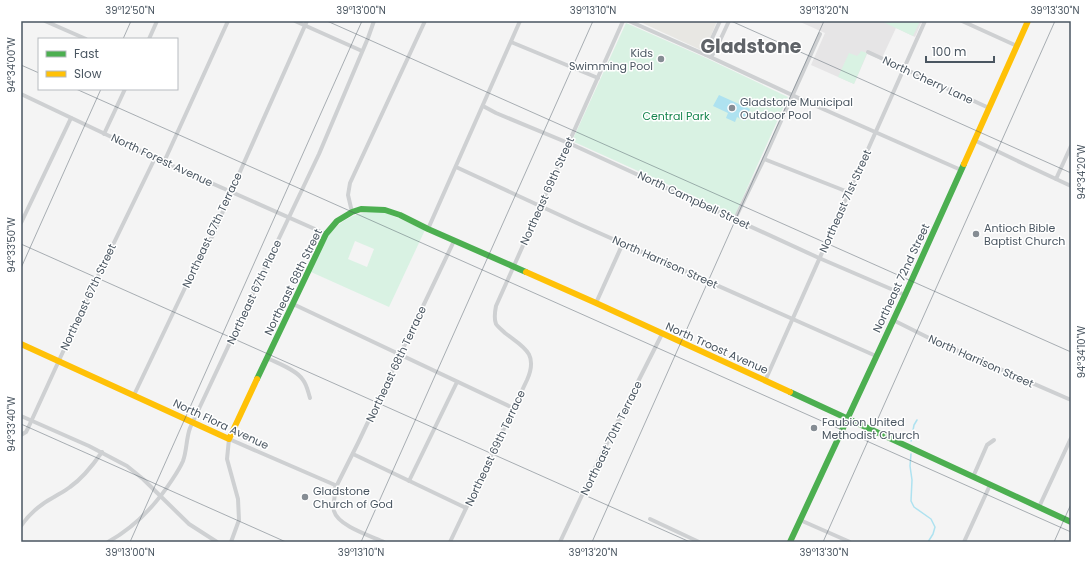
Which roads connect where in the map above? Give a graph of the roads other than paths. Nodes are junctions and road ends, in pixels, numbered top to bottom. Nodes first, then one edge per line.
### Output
1 (45, 21) edge
2 (157, 21) edge
3 (228, 21) edge
4 (295, 21) edge
5 (307, 21) edge
6 (374, 21) edge
7 (425, 21) edge
8 (520, 21) edge
9 (623, 21) edge
10 (629, 21) edge
11 (720, 21) edge
12 (729, 21) edge
13 (925, 21) edge
14 (962, 21) edge
15 (1028, 21) edge
16 (305, 26) junction
17 (820, 34) dead end
18 (84, 38) edge
19 (149, 38) edge
20 (511, 42) junction
21 (1017, 46) junction
22 (362, 51) junction
23 (868, 52) dead end
24 (708, 56) junction
25 (903, 69) junction
26 (598, 78) junction
27 (125, 90) edge
28 (21, 94) edge
29 (793, 95) junction
30 (483, 106) junction
31 (989, 108) junction
32 (71, 118) junction
33 (876, 132) junction
34 (104, 134) junction
35 (974, 140) junction
36 (568, 143) junction
37 (1071, 146) edge
38 (155, 158) junction
39 (764, 159) junction
40 (164, 162) junction
41 (456, 167) junction
42 (961, 170) junction
43 (1056, 179) junction
44 (1071, 186) edge
45 (231, 192) junction
46 (848, 192) junction
47 (541, 206) junction
48 (352, 212) junction
49 (289, 218) junction
50 (735, 219) junction
51 (21, 223) edge
52 (428, 229) junction
53 (326, 234) junction
54 (454, 241) junction
55 (623, 243) junction
56 (819, 258) junction
57 (513, 267) junction
58 (905, 295) junction
59 (596, 303) junction
60 (293, 304) junction
61 (792, 320) junction
62 (893, 320) junction
63 (662, 334) junction
64 (21, 344) edge
65 (528, 352) joint
66 (400, 355) junction
67 (876, 356) junction
68 (267, 358) junction
69 (58, 361) junction
70 (765, 381) junction
71 (457, 382) junction
72 (134, 394) junction
73 (310, 398) dead end
74 (1071, 400) edge
75 (513, 408) junction
76 (21, 416) edge
77 (848, 419) junction
78 (31, 421) junction
79 (193, 422) junction
80 (21, 435) edge
81 (1071, 438) edge
82 (229, 439) junction
83 (994, 440) dead end
84 (102, 452) junction
85 (353, 454) junction
86 (973, 477) junction
87 (409, 482) junction
88 (990, 485) junction
89 (336, 487) junction
90 (160, 496) junction
91 (1039, 507) junction
92 (466, 508) junction
93 (650, 519) dead end
94 (800, 520) junction
95 (1071, 522) edge
96 (21, 526) edge
97 (108, 542) edge
98 (216, 542) edge
99 (231, 542) edge
100 (384, 542) edge
101 (450, 542) edge
102 (560, 542) edge
103 (700, 542) edge
104 (790, 542) edge
105 (850, 542) edge
106 (964, 542) edge

1 - 18 street
2 - 19 street
3 - 40 street
4 - 16 street
5 - 16 street, Northeast 67th Terrace
6 - 22 street, Northeast 67th Place
7 - 48 street
8 - 20 street
9 - 26 street, Northeast 69th Street
10 - 24 street
11 - 24 street
12 - 24 street
13 - 25 street, Northeast 71st Street
14 - 21 street
15 - 21 street, Northeast 72nd Street
16 - 22 street
16 - 45 street, Northeast 67th Terrace
17 - 29 street
20 - 26 street
20 - 30 street
21 - 31 street, Northeast 72nd Street
22 - 49 street, Northeast 67th Place
23 - 25 street, North Cherry Lane
24 - 29 street
25 - 31 street, North Cherry Lane
25 - 33 street, Northeast 71st Street
26 - 36 street, Northeast 69th Street
27 - 34 street
28 - 32 street, North Forest Avenue
29 - 33 street
29 - 39 street
30 - 36 street, North Campbell Street
30 - 41 street
31 - 35 street, Northeast 72nd Street
32 - 34 street, North Forest Avenue
32 - 51 street
33 - 42 street
33 - 46 street, Northeast 71st Street
34 - 38 street, North Forest Avenue
35 - 42 street, Northeast 72nd Street
35 - 43 street
36 - 47 street, Northeast 69th Street
36 - 50 street, North Campbell Street
37 - 43 street
38 - 40 street, North Forest Avenue
38 - 69 street, Northeast 67th Street
39 - 46 street
39 - 50 street
40 - 45 street, North Forest Avenue
41 - 47 street, North Harrison Street
41 - 52 street
42 - 58 street, Northeast 72nd Street
43 - 44 street
45 - 49 street, North Forest Avenue
45 - 72 street, Northeast 67th Terrace
46 - 56 street, Northeast 71st Street
47 - 55 street, North Harrison Street
47 - 57 street, Northeast 69th Street
48 - 52 street, North Troost Avenue
48 - 53 street, Northeast 68th Street
49 - 53 street, North Forest Avenue
49 - 79 street, Northeast 67th Place
50 - 56 street, North Campbell Street
52 - 54 street, North Troost Avenue
53 - 60 street, Northeast 68th Street
54 - 57 street, North Troost Avenue
54 - 66 street, Northeast 68th Terrace
55 - 59 street
55 - 61 street, North Harrison Street
56 - 58 street, North Campbell Street
56 - 61 street, Northeast 71st Street
57 - 59 street, North Troost Avenue
57 - 65 street, Northeast 69th Street
58 - 62 street, Northeast 72nd Street
59 - 63 street, North Troost Avenue
60 - 66 street
60 - 68 street, Northeast 68th Street
61 - 67 street, North Harrison Street
61 - 70 street, Northeast 71st Street
62 - 67 street, Northeast 72nd Street
62 - 74 street, North Harrison Street
63 - 70 street, North Troost Avenue
63 - 102 street, Northeast 70th Terrace
64 - 69 street, North Flora Avenue
65 - 75 street, Northeast 69th Terrace
66 - 71 street
66 - 85 street, Northeast 68th Terrace
67 - 77 street, Northeast 72nd Street
68 - 73 street
68 - 82 street, Northeast 68th Street
69 - 72 street, North Flora Avenue
69 - 78 street, Northeast 67th Street
70 - 77 street, North Troost Avenue
71 - 75 street
71 - 87 street
72 - 79 street, North Flora Avenue
75 - 92 street, Northeast 69th Terrace
76 - 78 street
77 - 86 street, North Troost Avenue
77 - 94 street, Northeast 72nd Street
78 - 80 street, Northeast 67th Street
78 - 84 street
79 - 82 street, North Flora Avenue
79 - 90 street, Northeast 67th Place
81 - 91 street
82 - 89 street, North Flora Avenue
82 - 99 street, Northeast 68th Street
83 - 86 street
84 - 90 street
84 - 96 street
85 - 87 street
85 - 89 street, Northeast 68th Terrace
86 - 88 street, North Troost Avenue
87 - 92 street
88 - 91 street, North Troost Avenue
88 - 106 street
89 - 100 street
90 - 97 street, Northeast 67th Place
90 - 98 street
91 - 95 street, North Troost Avenue
92 - 101 street, Northeast 69th Terrace
93 - 103 street
94 - 104 street, Northeast 72nd Street
94 - 105 street

